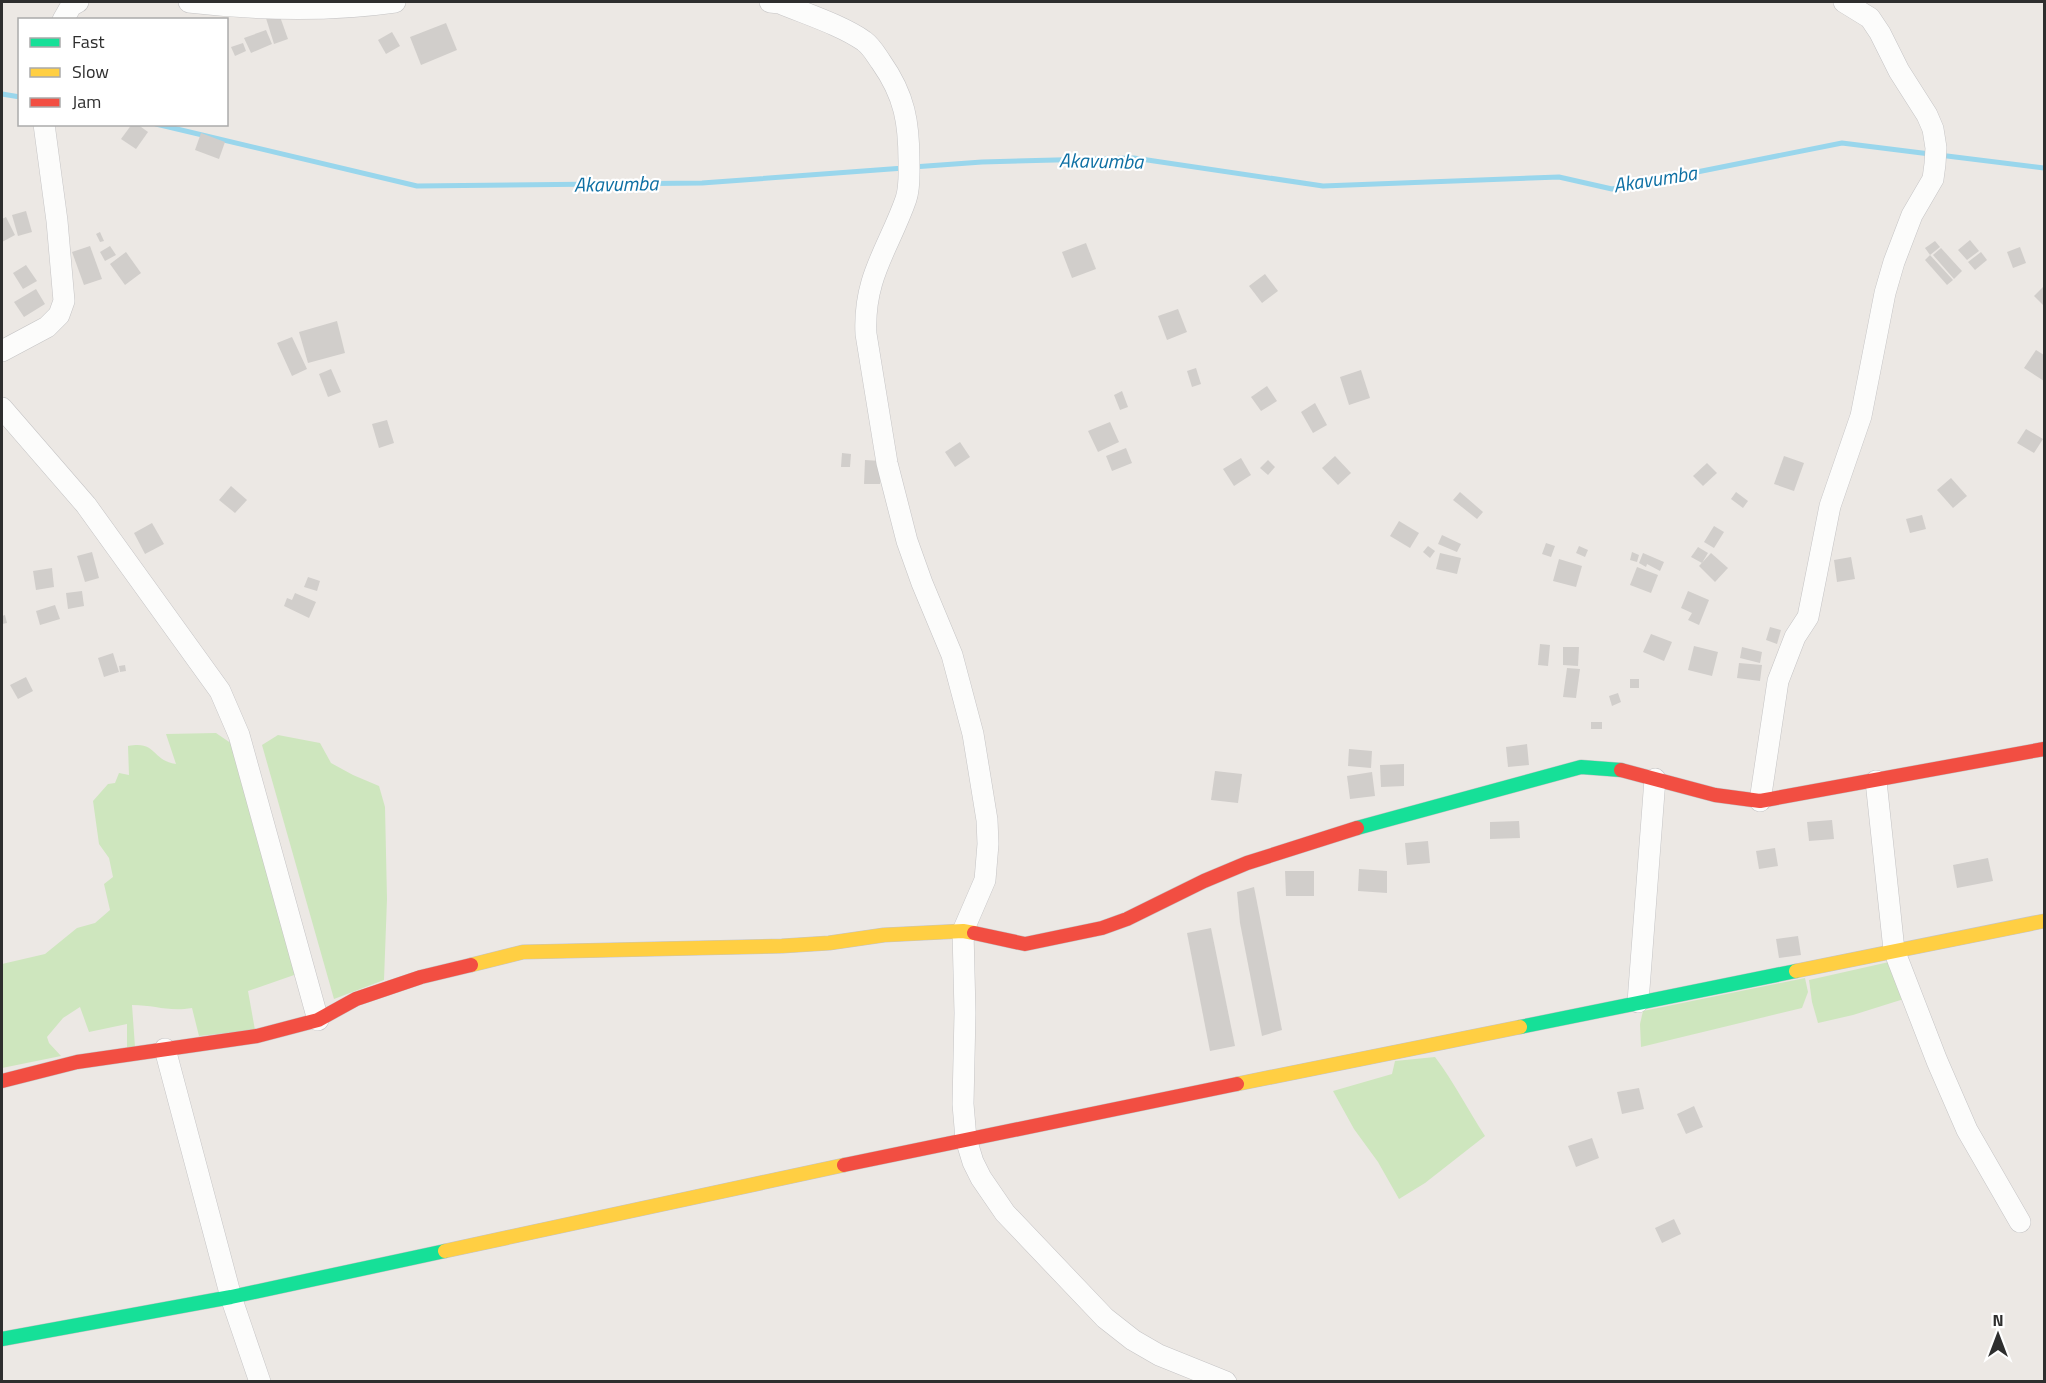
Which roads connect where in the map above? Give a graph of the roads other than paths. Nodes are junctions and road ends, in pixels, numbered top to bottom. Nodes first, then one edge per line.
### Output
1 (78, 2) edge
2 (189, 2) edge
3 (395, 2) edge
4 (782, 2) edge
5 (1844, 2) edge
6 (64, 18) edge
7 (44, 126) edge
8 (2, 351) edge
9 (2, 408) edge
10 (2044, 748) edge
11 (1656, 778) junction
12 (1876, 781) junction
13 (1760, 801) junction
14 (2044, 921) edge
15 (963, 931) junction
16 (1894, 950) junction
17 (1638, 1002) junction
18 (318, 1020) junction
19 (165, 1049) junction
20 (2, 1081) edge
21 (966, 1138) junction
22 (2019, 1222) dead end
23 (231, 1297) junction
24 (2, 1339) edge
25 (260, 1382) edge
26 (1226, 1382) edge

1 - 6 street
2 - 3 street
4 - 15 street
5 - 13 street
7 - 8 street
9 - 18 street
10 - 12 street
11 - 13 street
11 - 15 street
11 - 17 street
12 - 13 street
12 - 16 street
14 - 16 street
15 - 18 street
15 - 21 street
16 - 17 street
16 - 22 street
17 - 21 street
18 - 19 street
19 - 20 street
19 - 23 street
21 - 23 street
21 - 26 street
23 - 24 street
23 - 25 street

